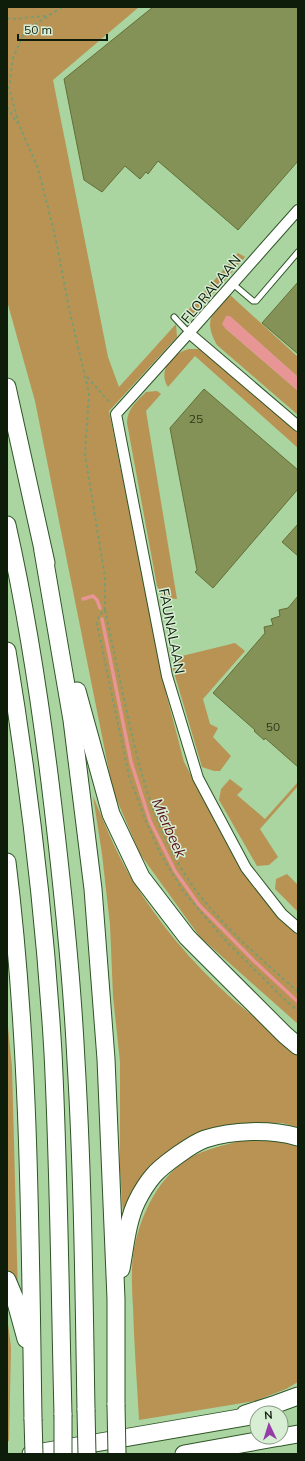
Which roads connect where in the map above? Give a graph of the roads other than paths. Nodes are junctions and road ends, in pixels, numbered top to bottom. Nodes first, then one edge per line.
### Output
1 (298, 210) edge
2 (298, 252) edge
3 (233, 284) junction
4 (174, 317) dead end
5 (189, 333) junction
6 (7, 387) edge
7 (298, 426) edge
8 (7, 525) edge
9 (43, 551) junction
10 (7, 651) edge
11 (7, 862) edge
12 (298, 928) edge
13 (298, 1046) edge
14 (298, 1137) edge
15 (7, 1280) edge
16 (116, 1299) junction
17 (32, 1362) junction
18 (298, 1396) edge
19 (249, 1417) edge
20 (220, 1422) junction
21 (249, 1443) edge
22 (32, 1454) edge
23 (63, 1454) edge
24 (86, 1454) edge
25 (117, 1454) edge
26 (184, 1454) edge

1 - 3 street, FLORALAAN
2 - 3 lane
3 - 5 street, FLORALAAN
4 - 5 lane
5 - 7 street, FLORALAAN
5 - 12 street, FAUNALAAN
6 - 9 highway
8 - 24 highway, bridge
9 - 13 highway
9 - 16 highway
10 - 23 highway, bridge
11 - 17 highway
14 - 16 highway
15 - 17 highway
16 - 25 highway, bridge
17 - 22 highway, bridge
18 - 20 highway
19 - 20 highway
20 - 22 highway
21 - 26 highway

